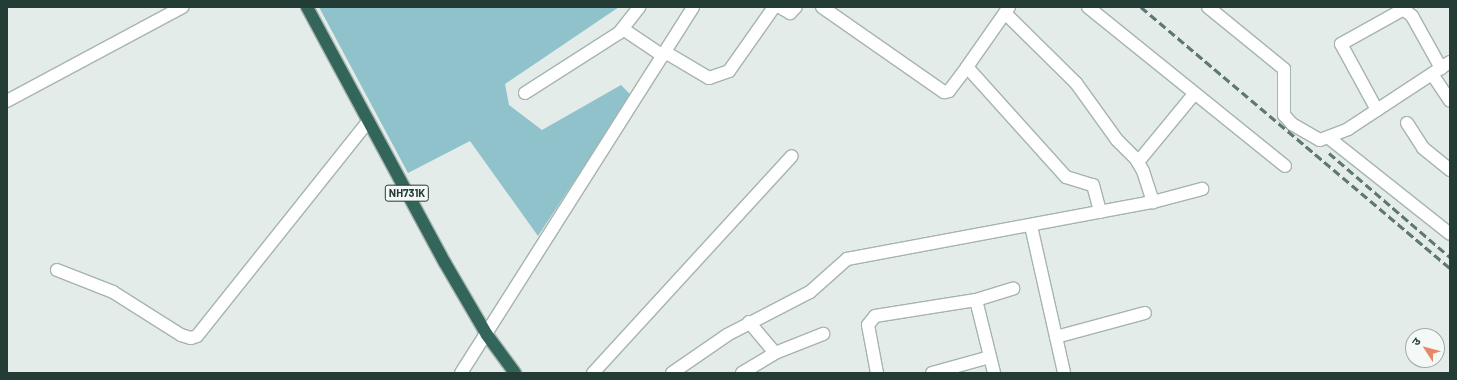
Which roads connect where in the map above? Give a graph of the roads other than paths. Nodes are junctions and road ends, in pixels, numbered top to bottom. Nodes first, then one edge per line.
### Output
1 (182, 7) edge
2 (307, 7) edge
3 (639, 7) edge
4 (693, 7) edge
5 (774, 7) edge
6 (780, 7) edge
7 (796, 7) edge
8 (822, 7) edge
9 (1088, 7) edge
10 (1208, 7) edge
11 (1402, 8) edge
12 (1007, 10) edge
13 (623, 29) junction
14 (664, 54) junction
15 (967, 67) junction
16 (1441, 68) edge
17 (525, 93) dead end
18 (1194, 94) junction
19 (7, 101) edge
20 (1450, 101) edge
21 (1377, 110) junction
22 (368, 122) junction
23 (1408, 123) dead end
24 (1329, 138) junction
25 (792, 156) dead end
26 (1138, 162) junction
27 (1284, 166) dead end
28 (1450, 170) edge
29 (1202, 189) dead end
30 (1153, 202) junction
31 (1100, 212) junction
32 (1031, 226) junction
33 (1450, 234) edge
34 (58, 270) dead end
35 (1013, 289) dead end
36 (976, 300) junction
37 (1145, 313) dead end
38 (749, 322) junction
39 (823, 334) dead end
40 (487, 335) junction
41 (1056, 337) junction
42 (775, 353) junction
43 (990, 357) junction
44 (746, 372) edge
45 (461, 373) edge
46 (516, 373) edge
47 (593, 373) edge
48 (672, 373) edge
49 (877, 373) edge
50 (932, 373) edge
51 (994, 373) edge
52 (1064, 373) edge

1 - 19 street
2 - 22 highway, NH731K
3 - 13 street
4 - 14 street
5 - 14 street
6 - 7 street
8 - 15 street
9 - 18 street
10 - 24 street
11 - 16 street
11 - 21 street
12 - 15 street
12 - 26 street
13 - 14 street
13 - 17 street
14 - 40 street
15 - 31 street
16 - 20 street
16 - 21 street
18 - 26 street
18 - 27 street
21 - 24 street
22 - 34 street
22 - 40 highway, NH731K
23 - 28 street
24 - 33 street
25 - 47 street
26 - 30 street
29 - 30 street
30 - 31 street
31 - 32 street
32 - 38 street
32 - 41 street
35 - 36 street
36 - 43 street
36 - 49 street
37 - 41 street
38 - 42 street
38 - 48 street
39 - 42 street
40 - 45 street
40 - 46 highway, NH731K
41 - 52 street
42 - 44 street
43 - 50 street
43 - 51 street

